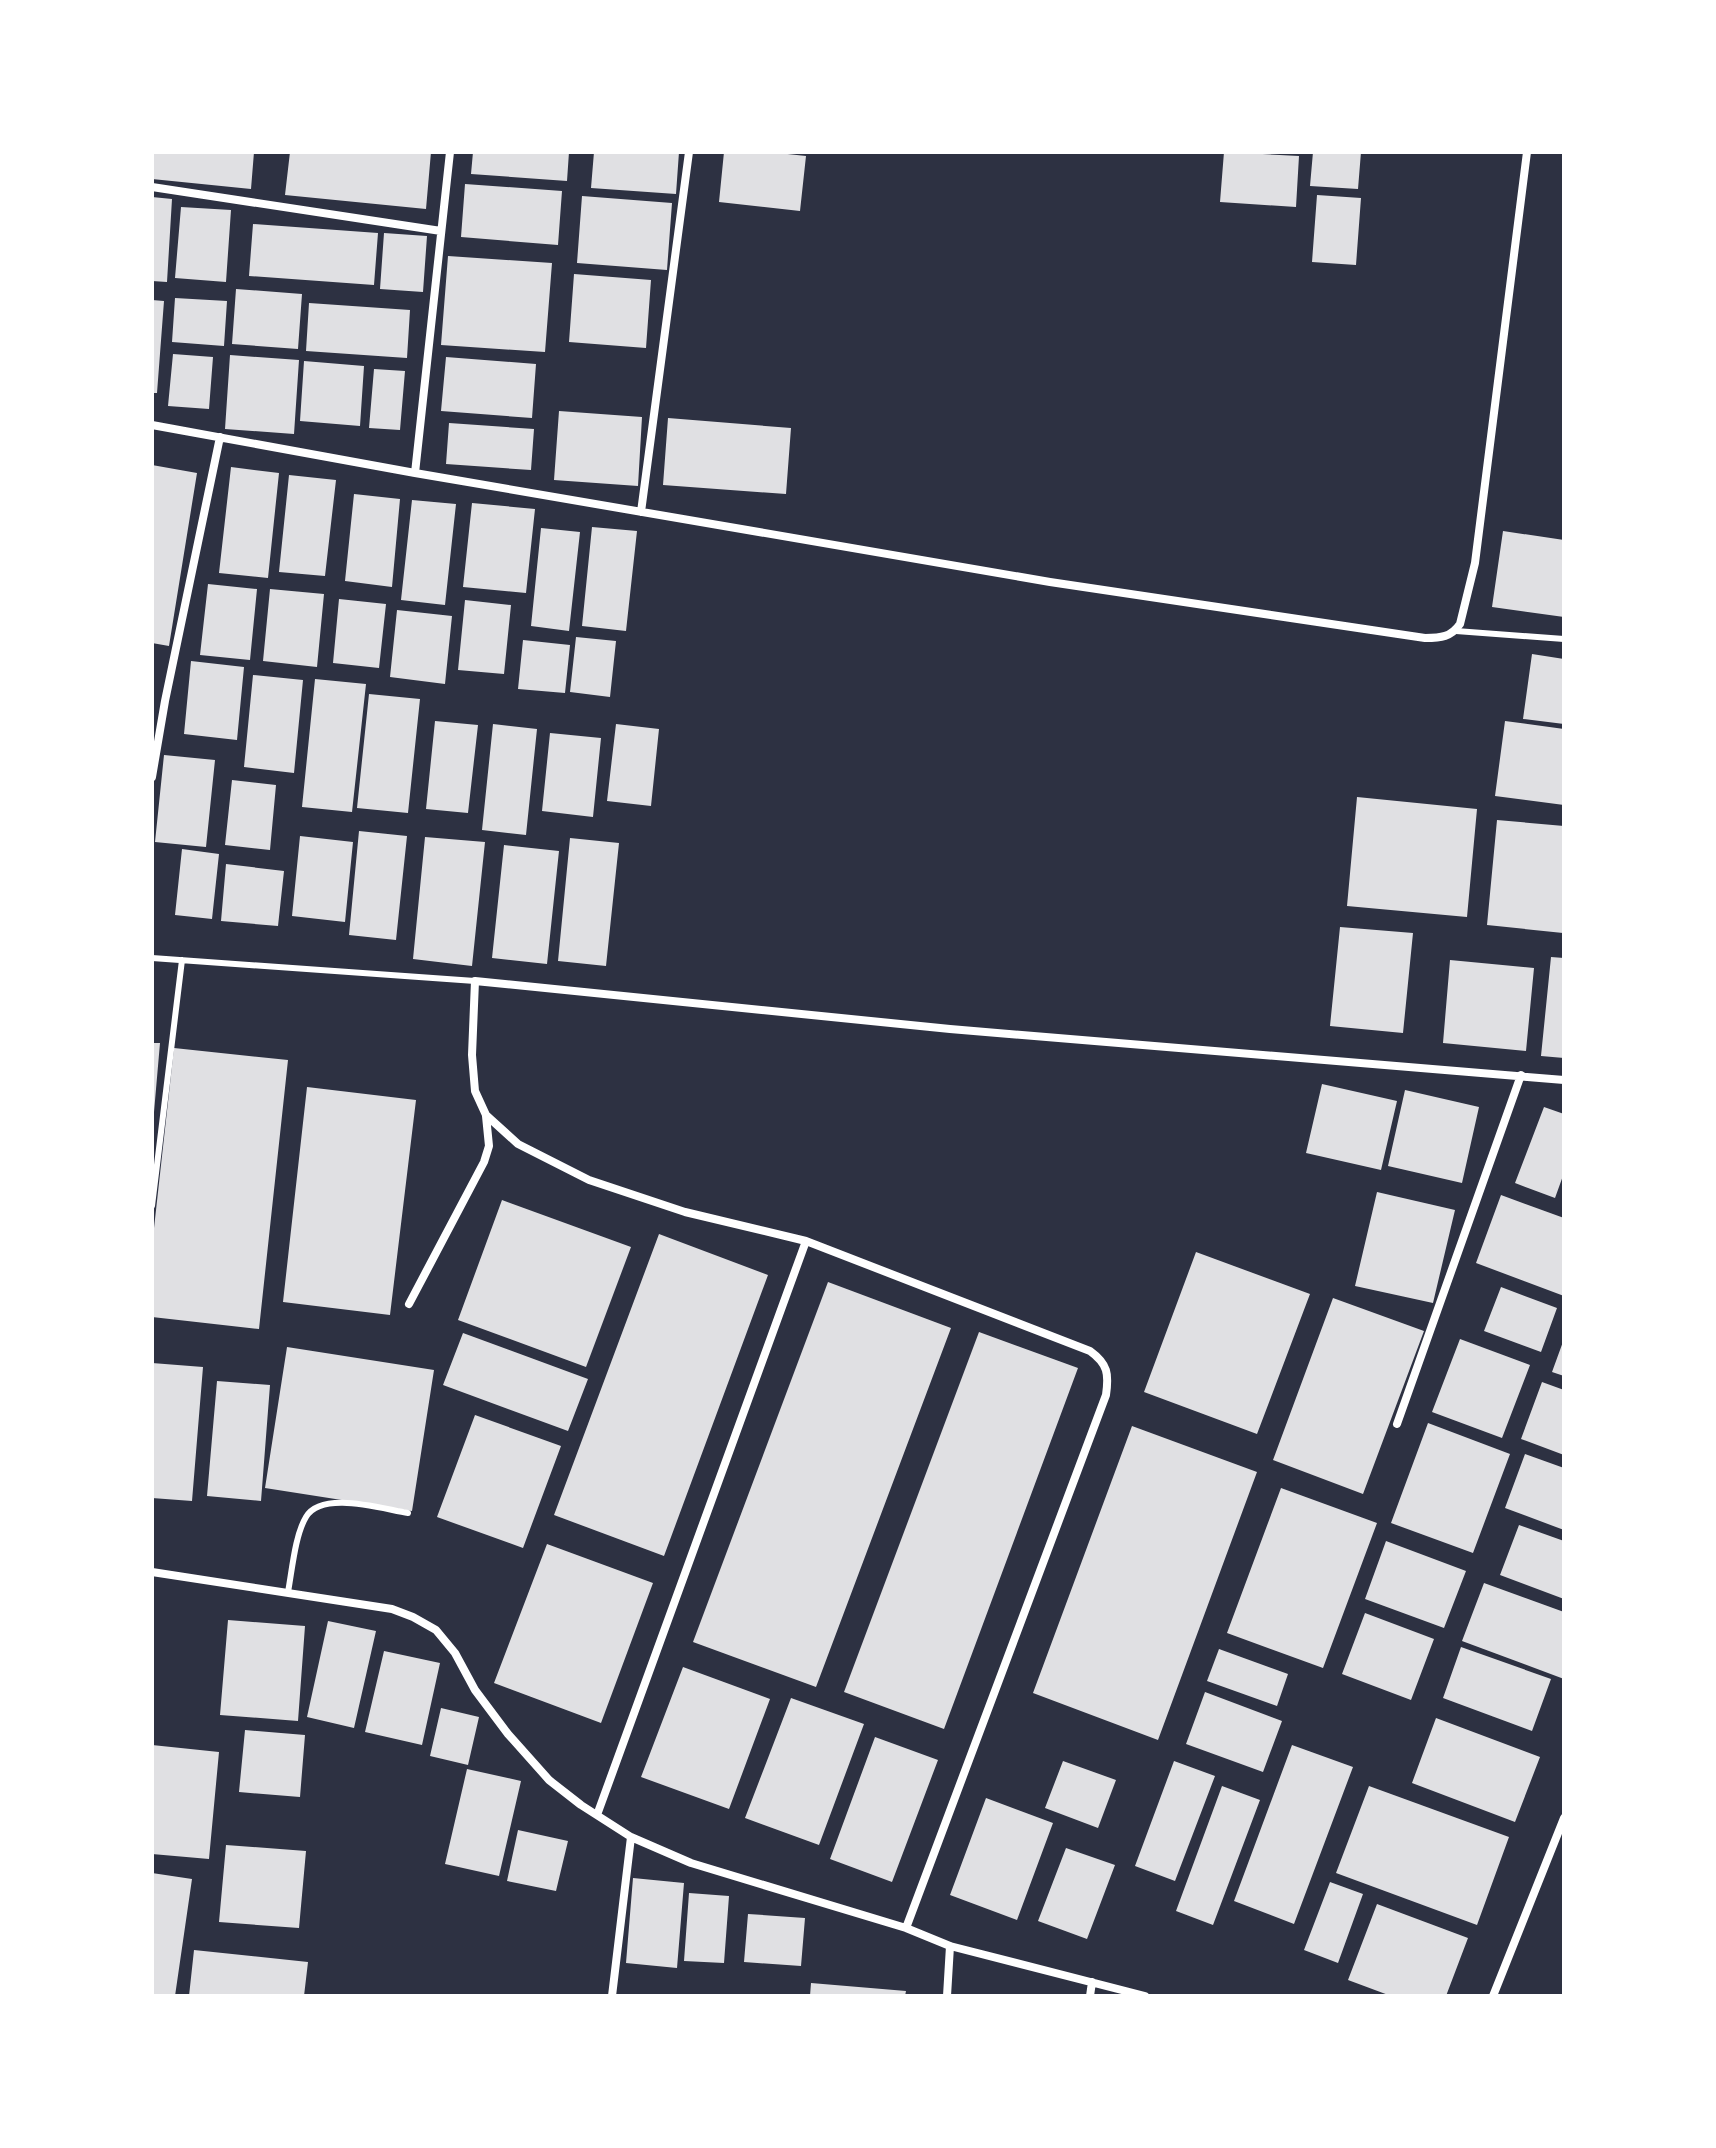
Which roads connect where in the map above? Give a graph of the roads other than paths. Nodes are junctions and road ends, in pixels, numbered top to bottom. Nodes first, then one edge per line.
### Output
1 (450, 152) edge
2 (689, 152) edge
3 (1527, 152) edge
4 (152, 187) edge
5 (441, 231) junction
6 (152, 425) edge
7 (220, 437) junction
8 (415, 473) junction
9 (641, 512) junction
10 (1456, 631) junction
11 (1564, 639) edge
12 (152, 777) edge
13 (152, 958) edge
14 (182, 960) junction
15 (475, 981) junction
16 (1521, 1075) junction
17 (1564, 1080) edge
18 (486, 1115) junction
19 (152, 1206) edge
20 (806, 1241) junction
21 (409, 1304) dead end
22 (1397, 1424) dead end
23 (408, 1513) dead end
24 (152, 1572) edge
25 (288, 1592) junction
26 (597, 1815) junction
27 (1564, 1818) edge
28 (631, 1837) junction
29 (906, 1928) junction
30 (950, 1946) junction
31 (1092, 1982) junction
32 (612, 1996) edge
33 (947, 1996) edge
34 (1090, 1996) edge
35 (1145, 1996) edge
36 (1493, 1996) edge

1 - 5 street
2 - 9 street
3 - 10 street
4 - 5 street
5 - 8 street
6 - 7 street
7 - 8 street
7 - 12 street
8 - 9 street
9 - 10 street
10 - 11 lane
13 - 14 lane
14 - 15 lane
14 - 19 lane
15 - 16 street
15 - 18 street
16 - 17 street
16 - 22 street
18 - 20 street
18 - 21 street
20 - 26 street
20 - 29 street
23 - 25 lane
24 - 25 street
25 - 26 street
26 - 28 street
27 - 36 street
28 - 29 street
28 - 32 street
29 - 30 street
30 - 31 street
30 - 33 street
31 - 34 street
31 - 35 street

